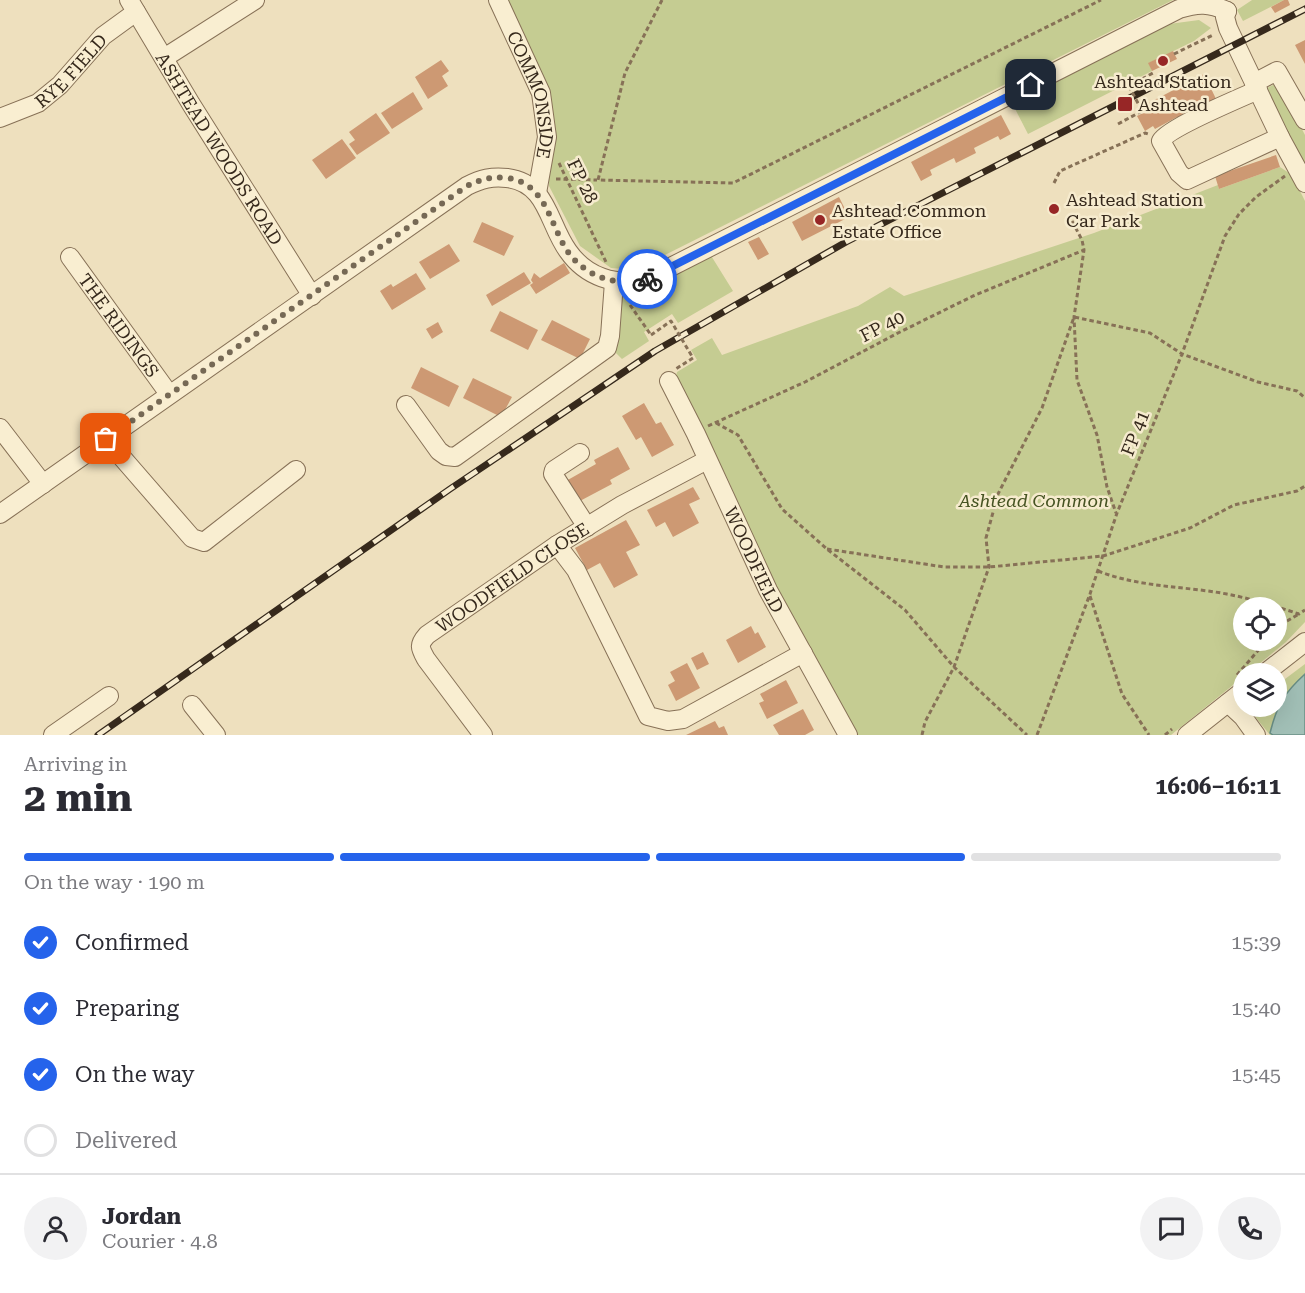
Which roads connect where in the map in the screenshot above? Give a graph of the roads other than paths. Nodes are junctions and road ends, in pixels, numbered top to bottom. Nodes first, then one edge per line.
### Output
1 (255, 0) edge
2 (498, 0) edge
3 (133, 6) edge
4 (1231, 10) edge
5 (164, 58) junction
6 (1256, 87) junction
7 (0, 118) edge
8 (1305, 120) edge
9 (1281, 137) junction
10 (1301, 175) edge
11 (538, 187) junction
12 (70, 257) dead end
13 (614, 282) junction
14 (312, 296) junction
15 (672, 376) road end
16 (168, 394) junction
17 (406, 405) dead end
18 (0, 428) edge
19 (106, 439) junction
20 (580, 453) dead end
21 (707, 460) junction
22 (296, 470) dead end
23 (43, 484) junction
24 (0, 514) edge
25 (587, 527) junction
26 (557, 545) junction
27 (1305, 642) edge
28 (804, 652) junction
29 (1278, 663) edge
30 (109, 696) dead end
31 (1233, 699) edge
32 (1228, 703) junction
33 (192, 705) dead end
34 (669, 728) edge
35 (53, 735) edge
36 (216, 735) edge
37 (483, 735) edge
38 (848, 735) edge
39 (1186, 735) edge
40 (1256, 735) edge

1 - 5 street
2 - 11 street, COMMONSIDE
3 - 5 street, ASHTEAD WOODS ROAD
3 - 7 street, RYE FIELD
4 - 6 street
4 - 13 street
5 - 14 street, ASHTEAD WOODS ROAD
6 - 8 street
6 - 9 street
6 - 9 street
9 - 10 street
11 - 13 street
11 - 14 street
12 - 16 street, THE RIDINGS
13 - 17 street
14 - 16 street
15 - 21 street, WOODFIELD
16 - 19 street
18 - 23 street
19 - 22 street
19 - 23 street
20 - 25 street
21 - 25 street, WOODFIELD CLOSE
21 - 28 street, WOODFIELD
23 - 24 street
25 - 26 street, WOODFIELD CLOSE
26 - 34 street
26 - 37 street, WOODFIELD CLOSE
27 - 29 street
28 - 34 street
28 - 38 street, WOODFIELD
30 - 35 street
31 - 32 street
32 - 39 street
32 - 40 street
33 - 36 street

